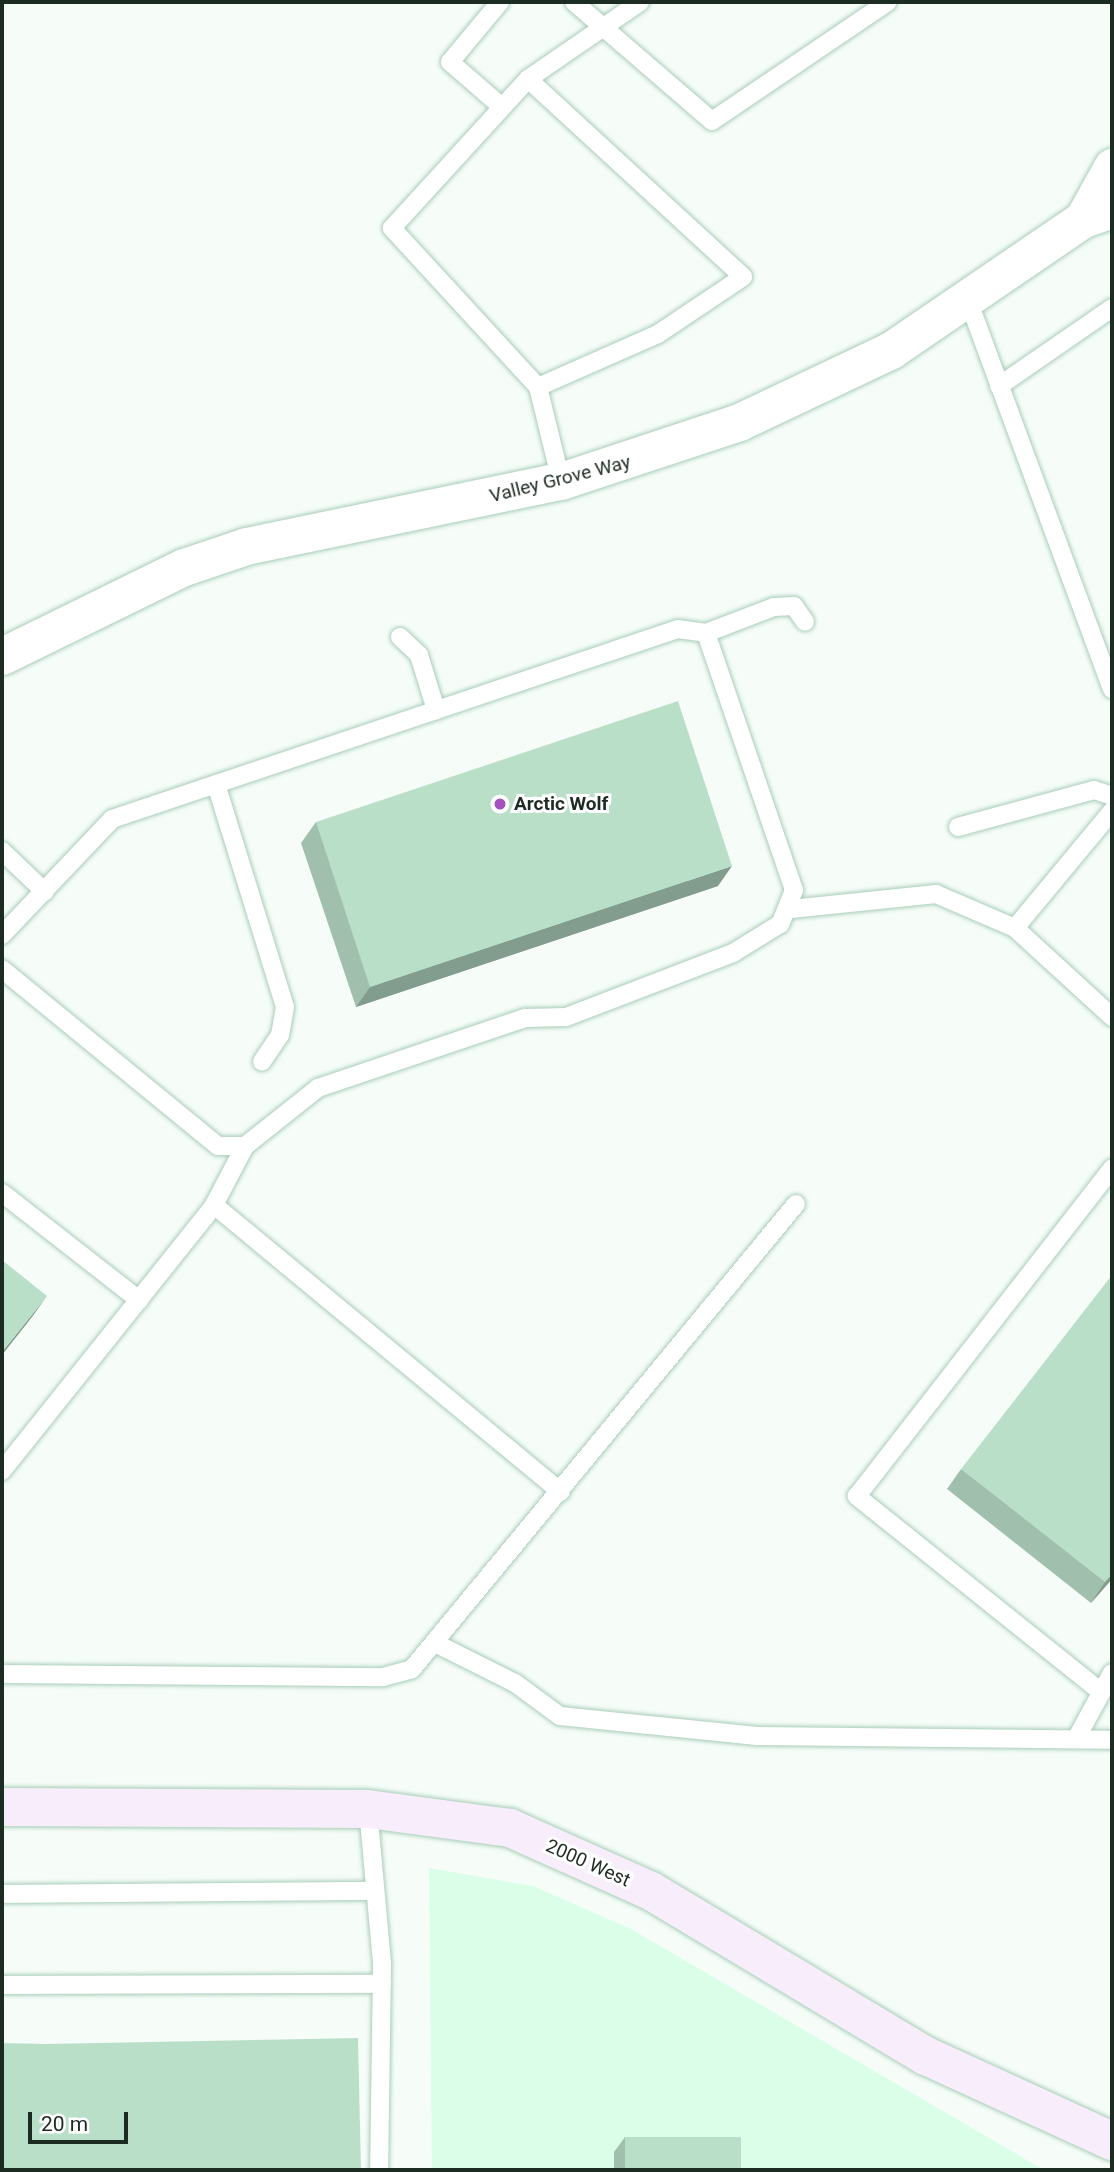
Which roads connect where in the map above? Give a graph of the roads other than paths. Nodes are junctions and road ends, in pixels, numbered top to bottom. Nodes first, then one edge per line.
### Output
1 (500, 2) edge
2 (574, 2) edge
3 (640, 2) edge
4 (888, 2) edge
5 (601, 28) junction
6 (528, 79) junction
7 (502, 107) junction
8 (1112, 167) edge
9 (1098, 214) edge
10 (968, 300) junction
11 (1112, 308) edge
12 (999, 386) junction
13 (538, 387) junction
14 (561, 481) junction
15 (805, 622) dead end
16 (706, 633) junction
17 (400, 637) dead end
18 (2, 656) edge
19 (1112, 689) edge
20 (436, 710) junction
21 (216, 785) junction
22 (1112, 796) edge
23 (1112, 811) edge
24 (958, 827) dead end
25 (2, 851) edge
26 (45, 892) junction
27 (791, 908) junction
28 (1016, 928) junction
29 (2, 935) edge
30 (2, 969) edge
31 (1112, 1017) edge
32 (262, 1062) dead end
33 (245, 1146) junction
34 (1112, 1168) edge
35 (2, 1193) edge
36 (796, 1204) dead end
37 (214, 1205) junction
38 (139, 1300) junction
39 (2, 1471) edge
40 (561, 1492) junction
41 (437, 1644) junction
42 (1112, 1673) edge
43 (2, 1674) edge
44 (1100, 1691) junction
45 (1076, 1739) junction
46 (1112, 1740) edge
47 (2, 1807) edge
48 (368, 1809) junction
49 (375, 1891) junction
50 (2, 1894) edge
51 (382, 1984) junction
52 (2, 1985) edge
53 (1112, 2141) edge
54 (379, 2170) edge

1 - 7 lane
2 - 5 lane
3 - 5 lane
4 - 5 lane
5 - 6 lane
6 - 7 lane
6 - 13 lane
7 - 13 lane
8 - 9 street, Valley Grove Way
9 - 10 street, Valley Grove Way
10 - 12 lane
10 - 14 street, Valley Grove Way
11 - 12 lane
12 - 19 lane
13 - 14 lane
14 - 18 street, Valley Grove Way
15 - 16 lane
16 - 20 lane
16 - 27 lane
17 - 20 lane
20 - 21 lane
21 - 26 lane
21 - 32 lane
22 - 24 lane
23 - 28 lane
25 - 26 lane
26 - 29 lane
27 - 28 lane
27 - 33 lane
28 - 31 lane
30 - 33 lane
33 - 37 lane
34 - 44 lane
35 - 38 lane
36 - 40 lane
37 - 38 lane
37 - 40 lane
38 - 39 lane
40 - 41 lane
41 - 43 lane
41 - 45 lane
42 - 44 lane
44 - 45 lane
45 - 46 lane
47 - 48 street, 2000 West
48 - 49 lane
48 - 53 street, 2000 West
49 - 50 lane
49 - 51 lane
51 - 52 lane
51 - 54 lane

